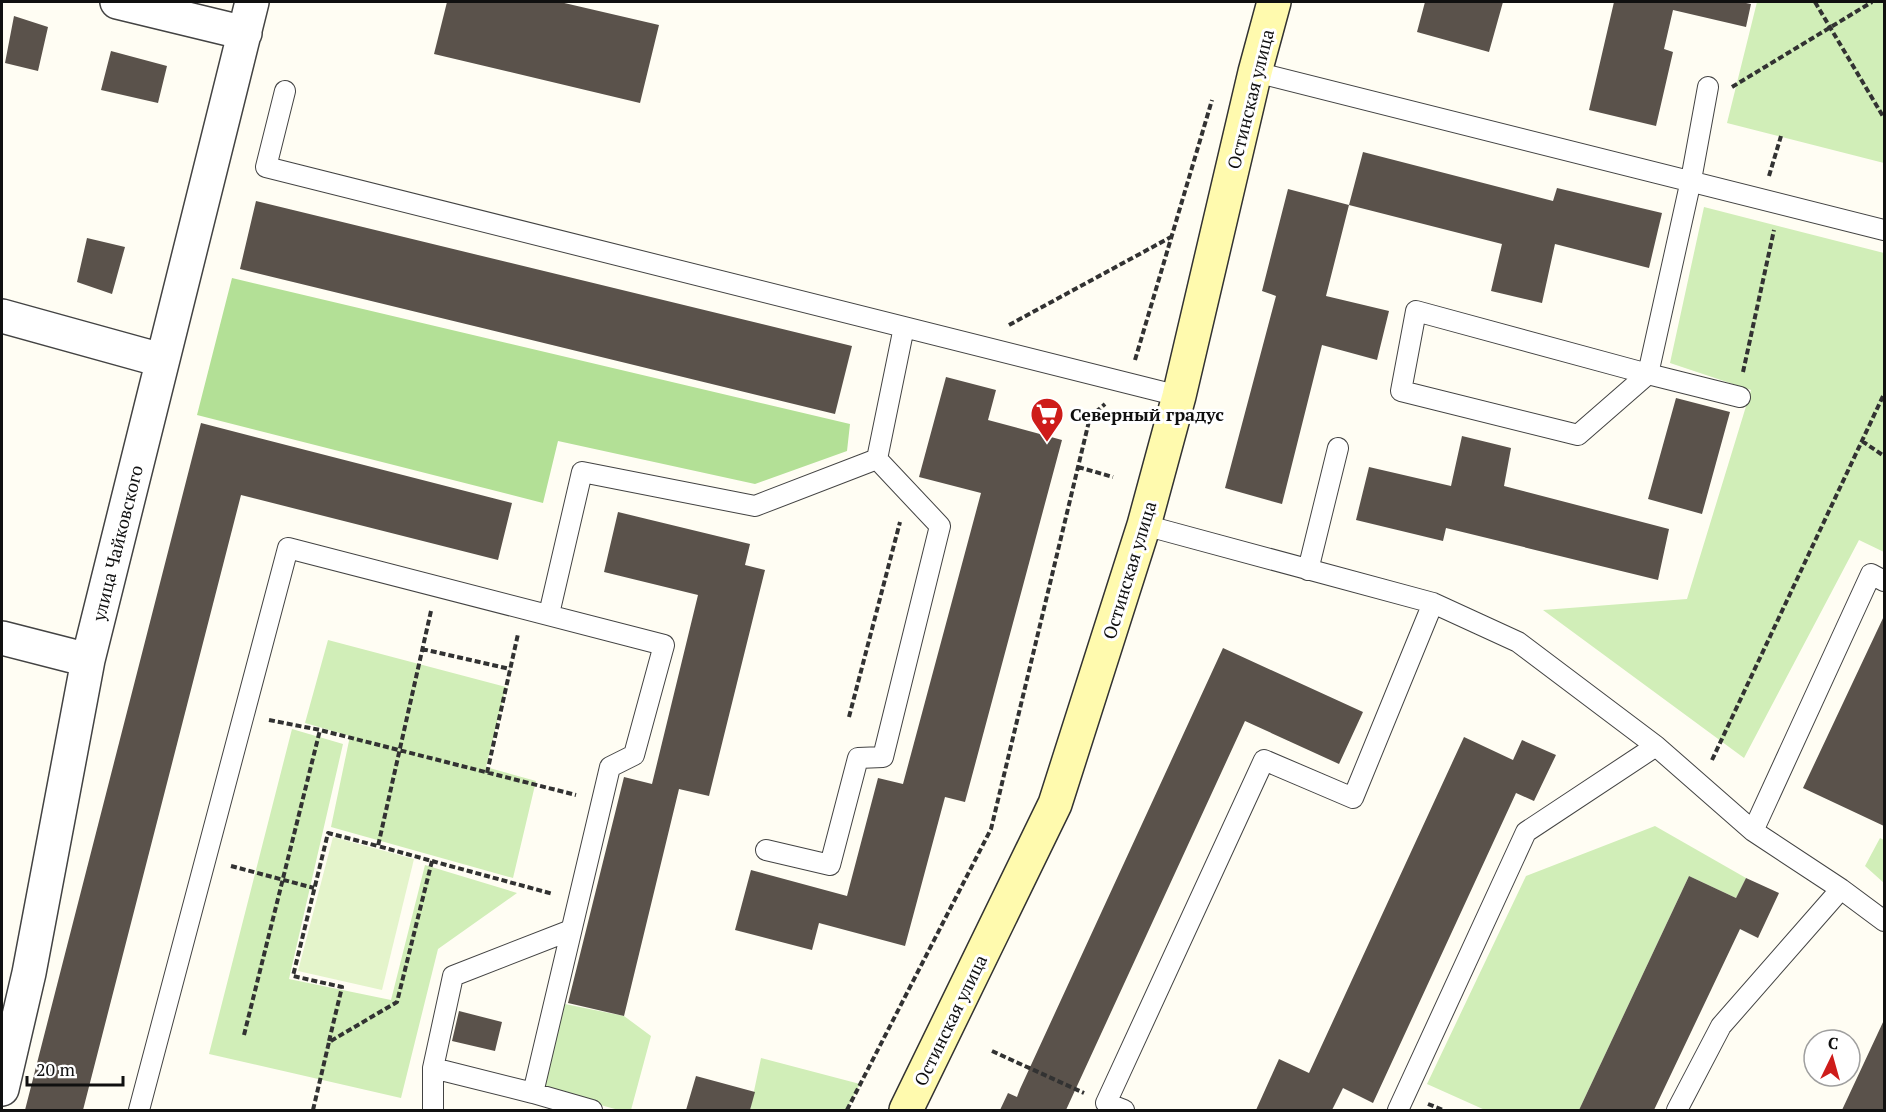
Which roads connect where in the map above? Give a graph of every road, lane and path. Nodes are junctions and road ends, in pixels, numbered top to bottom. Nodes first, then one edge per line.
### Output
1 (117, 2) edge
2 (1274, 2) edge
3 (1815, 2) edge
4 (1872, 2) edge
5 (248, 17) edge
6 (1831, 28) junction
7 (1255, 72) junction
8 (1708, 87) dead end
9 (1736, 87) dead end
10 (285, 91) dead end
11 (1215, 91) dead end
12 (1884, 118) edge
13 (1781, 136) dead end
14 (1691, 180) junction
15 (1772, 201) junction
16 (1884, 230) edge
17 (1172, 237) junction
18 (2, 316) edge
19 (904, 327) junction
20 (973, 345) junction
21 (161, 360) junction
22 (1648, 374) junction
23 (1743, 375) dead end
24 (1128, 384) junction
25 (1884, 394) edge
26 (1179, 396) junction
27 (1740, 397) dead end
28 (1863, 441) junction
29 (1338, 448) dead end
30 (1884, 456) edge
31 (877, 459) junction
32 (1078, 467) junction
33 (1113, 477) dead end
34 (908, 492) junction
35 (1144, 525) junction
36 (1308, 570) junction
37 (1884, 581) edge
38 (436, 587) junction
39 (1433, 603) junction
40 (523, 609) junction
41 (549, 614) junction
42 (2, 638) edge
43 (422, 649) junction
44 (88, 660) junction
45 (510, 669) junction
46 (245, 715) junction
47 (849, 717) dead end
48 (320, 730) junction
49 (1656, 746) junction
50 (400, 751) junction
51 (486, 773) junction
52 (1700, 786) junction
53 (602, 801) junction
54 (1753, 831) junction
55 (378, 846) junction
56 (766, 850) dead end
57 (432, 861) junction
58 (256, 872) dead end
59 (282, 879) junction
60 (314, 888) junction
61 (1841, 889) junction
62 (578, 901) junction
63 (1884, 921) edge
64 (571, 930) junction
65 (15, 969) edge
66 (244, 1035) dead end
67 (329, 1042) junction
68 (992, 1051) dead end
69 (433, 1068) junction
70 (2, 1089) edge
71 (533, 1093) junction
72 (1115, 1107) edge
73 (139, 1110) edge
74 (313, 1110) edge
75 (433, 1110) edge
76 (592, 1110) edge
77 (847, 1110) edge
78 (906, 1110) edge
79 (1398, 1110) edge
80 (1677, 1110) edge

1 - 5 street
2 - 7 street, Остинская улица
3 - 6 path
4 - 6 path
5 - 21 street, улица Чайковского
6 - 9 path
6 - 12 path
7 - 14 lane
7 - 26 street, Остинская улица
8 - 14 lane
10 - 19 lane
11 - 17 path
13 - 15 path
14 - 15 lane
14 - 22 lane
15 - 16 lane
15 - 23 path
17 - 20 path
17 - 24 path
18 - 21 street
19 - 20 lane
19 - 31 lane
20 - 24 lane
21 - 44 street, улица Чайковского
22 - 22 lane
22 - 27 lane
24 - 26 lane
24 - 32 path
25 - 28 path
26 - 35 street, Остинская улица
28 - 30 path
28 - 52 path
29 - 36 lane
31 - 34 lane
31 - 41 lane
32 - 33 path
32 - 77 path
34 - 47 path
34 - 56 lane
35 - 36 lane
35 - 78 street, Остинская улица
36 - 39 lane
37 - 54 lane
38 - 40 lane
38 - 43 path
38 - 46 lane
39 - 49 lane
39 - 72 lane
40 - 41 lane
40 - 45 path
41 - 53 lane
42 - 44 street
43 - 45 path
43 - 50 path
44 - 65 street, улица Чайковского
45 - 51 path
46 - 48 path
46 - 73 lane
48 - 50 path
48 - 59 path
49 - 52 lane
49 - 79 lane
50 - 51 path
50 - 55 path
51 - 53 path
52 - 54 lane
53 - 62 lane
54 - 61 lane
55 - 57 path
55 - 60 path
57 - 62 path
57 - 67 path
58 - 59 path
59 - 60 path
59 - 66 path
60 - 67 path
61 - 63 lane
61 - 80 lane
62 - 64 lane
64 - 69 lane
64 - 71 lane
65 - 70 street, улица Чайковского
67 - 74 path
68 - 72 path
69 - 71 lane
69 - 75 lane
71 - 76 lane

